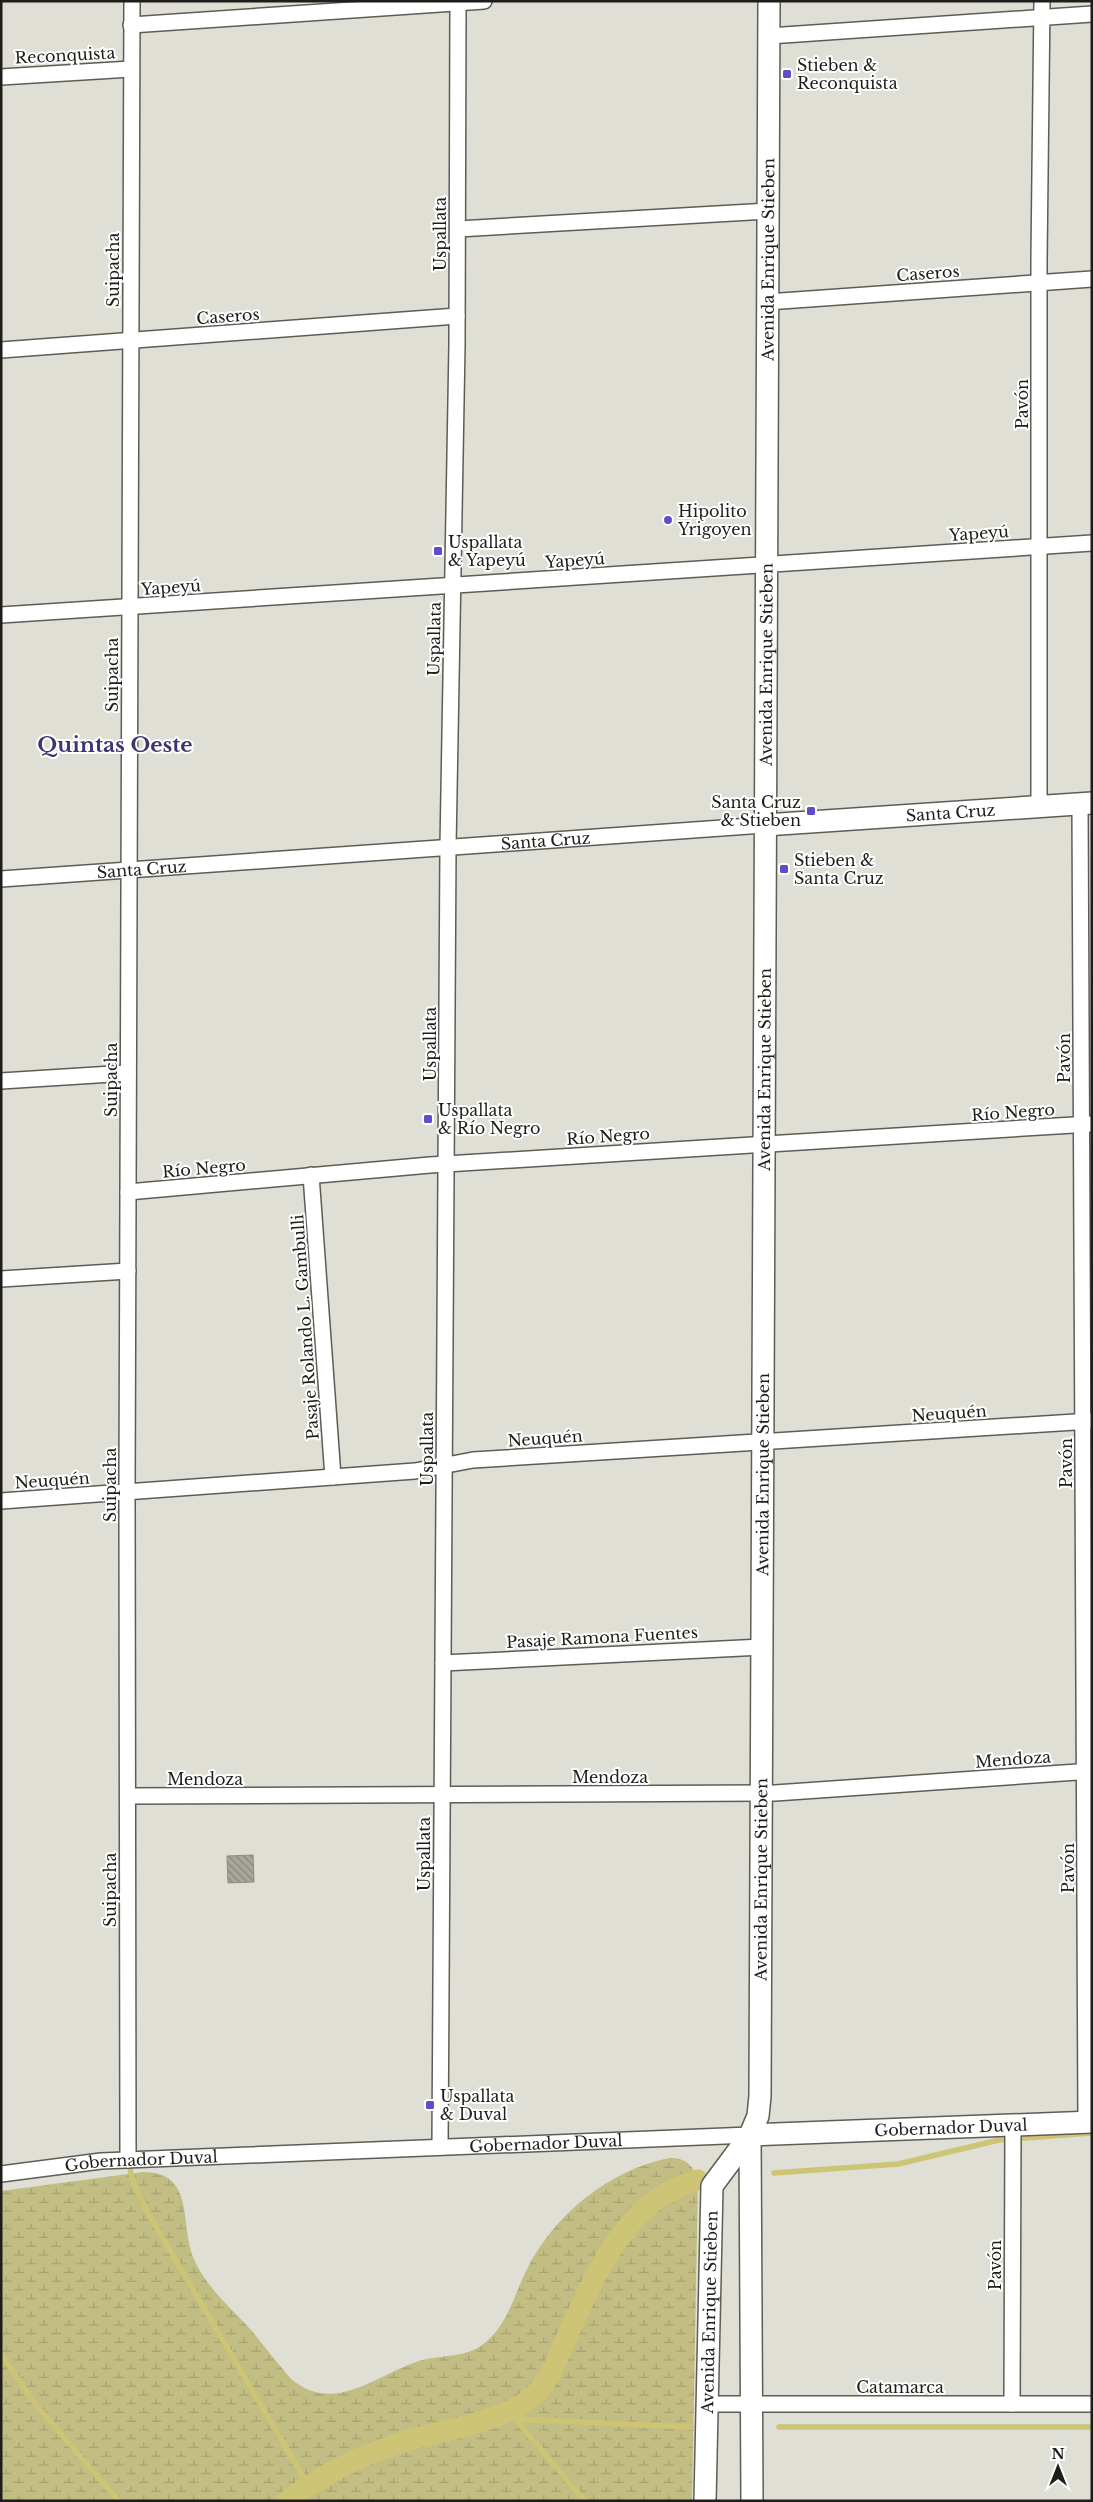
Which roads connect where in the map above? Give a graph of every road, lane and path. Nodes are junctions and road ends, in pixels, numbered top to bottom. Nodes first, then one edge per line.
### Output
1 (132, 1) edge
2 (484, 1) edge
3 (769, 1) edge
4 (1042, 1) edge
5 (458, 2) edge
6 (1092, 14) edge
7 (1042, 18) junction
8 (132, 25) junction
9 (769, 36) junction
10 (132, 69) junction
11 (1, 77) edge
12 (768, 210) junction
13 (458, 229) junction
14 (1092, 279) edge
15 (1039, 282) junction
16 (768, 302) junction
17 (457, 316) junction
18 (130, 341) junction
19 (1, 350) edge
20 (1092, 543) edge
21 (1039, 546) junction
22 (766, 565) junction
23 (453, 586) junction
24 (130, 607) junction
25 (1, 616) edge
26 (1086, 803) edge
27 (1039, 806) junction
28 (765, 825) junction
29 (448, 847) junction
30 (129, 870) junction
31 (1, 879) edge
32 (128, 1073) junction
33 (1, 1081) edge
34 (1087, 1124) edge
35 (764, 1144) junction
36 (446, 1164) junction
37 (311, 1175) junction
38 (128, 1192) junction
39 (128, 1271) junction
40 (1, 1279) edge
41 (1087, 1421) edge
42 (763, 1442) junction
43 (444, 1465) junction
44 (333, 1477) junction
45 (127, 1492) junction
46 (1, 1501) edge
47 (762, 1647) junction
48 (443, 1663) junction
49 (1088, 1771) edge
50 (761, 1794) junction
51 (442, 1795) junction
52 (128, 1796) junction
53 (1089, 2122) edge
54 (1013, 2126) junction
55 (750, 2135) junction
56 (440, 2147) junction
57 (128, 2160) junction
58 (1, 2174) edge
59 (708, 2404) junction
60 (752, 2404) junction
61 (1012, 2404) junction
62 (1092, 2404) edge
63 (705, 2501) edge
64 (752, 2501) edge

1 - 8 street, Suipacha
2 - 5 street, Reconquista
3 - 9 main road, Avenida Enrique Stieben
4 - 7 street, Pavón
5 - 8 street, Reconquista
5 - 13 street, Uspallata
6 - 7 street
7 - 9 street
7 - 15 street, Pavón
8 - 10 street, Suipacha
9 - 12 main road, Avenida Enrique Stieben
10 - 11 street, Reconquista
10 - 18 street, Suipacha
12 - 13 street
12 - 16 main road, Avenida Enrique Stieben
13 - 17 street, Uspallata
14 - 15 street, Caseros
15 - 16 street, Caseros
15 - 21 street, Pavón
16 - 22 main road, Avenida Enrique Stieben
17 - 18 street, Caseros
17 - 23 street, Uspallata
18 - 19 street, Caseros
18 - 24 street, Suipacha
20 - 21 street, Yapeyú
21 - 22 street, Yapeyú
21 - 27 street, Pavón
22 - 23 street, Yapeyú
22 - 28 main road, Avenida Enrique Stieben
23 - 24 street, Yapeyú
23 - 29 street, Uspallata
24 - 25 street, Yapeyú
24 - 30 street, Suipacha
26 - 27 main road, Santa Cruz
26 - 34 street, Pavón
27 - 28 main road, Santa Cruz
28 - 29 street, Santa Cruz
28 - 35 main road, Avenida Enrique Stieben
29 - 30 street, Santa Cruz
29 - 36 street, Uspallata
30 - 31 street, Santa Cruz
30 - 32 street, Suipacha
32 - 33 street
32 - 38 street, Suipacha
34 - 35 street, Río Negro
34 - 41 street, Pavón
35 - 36 street, Río Negro
35 - 42 main road, Avenida Enrique Stieben
36 - 37 street, Río Negro
36 - 43 street, Uspallata
37 - 38 street, Río Negro
37 - 44 street, Pasaje Rolando L. Gambulli
38 - 39 street, Suipacha
39 - 40 street
39 - 45 street, Suipacha
41 - 42 street, Neuquén
41 - 49 street, Pavón
42 - 43 street, Neuquén
42 - 47 main road, Avenida Enrique Stieben
43 - 44 street, Neuquén
43 - 48 street, Uspallata
44 - 45 street, Neuquén
45 - 46 street, Neuquén
45 - 52 street, Suipacha
47 - 48 street, Pasaje Ramona Fuentes
47 - 50 main road, Avenida Enrique Stieben
48 - 51 street, Uspallata
49 - 50 street, Mendoza
49 - 53 street, Pavón
50 - 51 street, Mendoza
50 - 55 main road, Avenida Enrique Stieben
51 - 52 street, Mendoza
51 - 56 street, Uspallata
52 - 57 street, Suipacha
53 - 54 main road, Gobernador Duval
54 - 55 main road, Gobernador Duval
54 - 61 street, Pavón
55 - 56 street, Gobernador Duval
55 - 59 main road, Avenida Enrique Stieben
55 - 60 main road, Avenida Enrique Stieben
56 - 57 street, Gobernador Duval
57 - 58 street, Gobernador Duval
59 - 60 street, Catamarca
59 - 63 main road, Avenida Enrique Stieben
60 - 61 street, Catamarca
60 - 64 main road, Avenida Enrique Stieben
61 - 62 street, Catamarca

